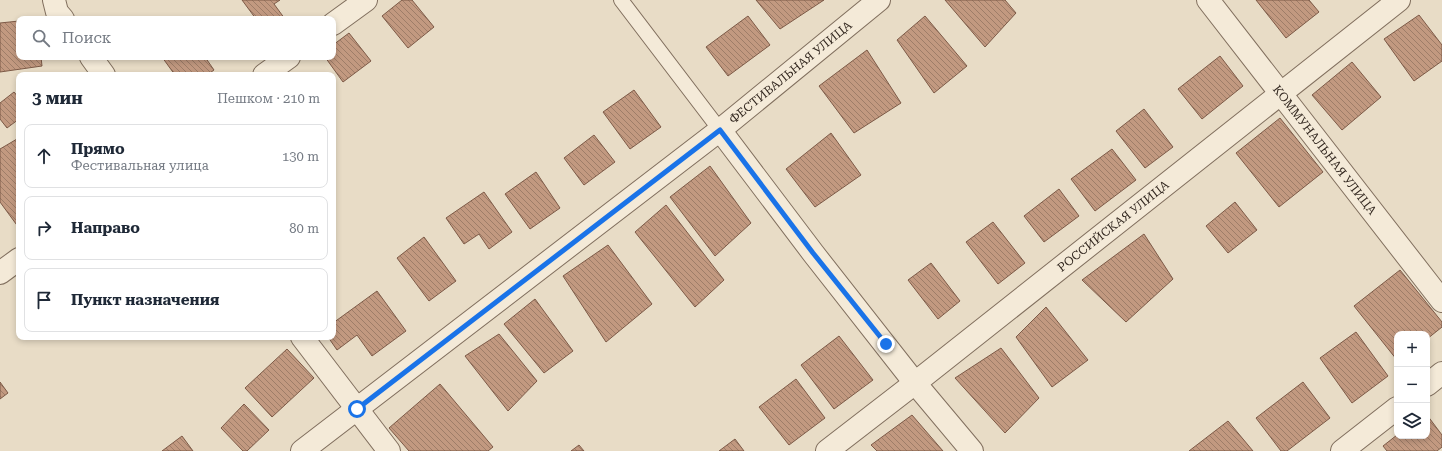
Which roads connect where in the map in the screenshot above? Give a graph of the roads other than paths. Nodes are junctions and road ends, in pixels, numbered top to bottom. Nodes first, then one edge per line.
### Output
1 (54, 0) edge
2 (366, 0) edge
3 (621, 0) edge
4 (879, 0) edge
5 (1208, 0) edge
6 (1399, 0) edge
7 (60, 16) edge
8 (336, 22) edge
9 (93, 60) edge
10 (285, 60) edge
11 (102, 72) edge
12 (268, 72) edge
13 (1280, 94) junction
14 (720, 130) junction
15 (16, 261) edge
16 (0, 273) edge
17 (1442, 300) edge
18 (304, 340) edge
19 (1442, 373) edge
20 (915, 383) junction
21 (1430, 383) edge
22 (357, 409) junction
23 (1394, 410) edge
24 (302, 451) edge
25 (390, 451) edge
26 (827, 451) edge
27 (972, 451) edge
28 (1342, 451) edge

1 - 7 street
2 - 8 street
3 - 14 lane
4 - 14 street, ФЕСТИВАЛЬНАЯ УЛИЦА
5 - 13 street, КОММУНАЛЬНАЯ УЛИЦА
6 - 13 street, РОССИЙСКАЯ УЛИЦА
9 - 11 street
10 - 12 street
13 - 17 street, КОММУНАЛЬНАЯ УЛИЦА
13 - 20 street, РОССИЙСКАЯ УЛИЦА
14 - 20 street
14 - 22 street, ФЕСТИВАЛЬНАЯ УЛИЦА
15 - 16 street
18 - 22 street
19 - 21 street
20 - 26 street, РОССИЙСКАЯ УЛИЦА
20 - 27 street
22 - 24 street, ФЕСТИВАЛЬНАЯ УЛИЦА
22 - 25 street
23 - 28 street

